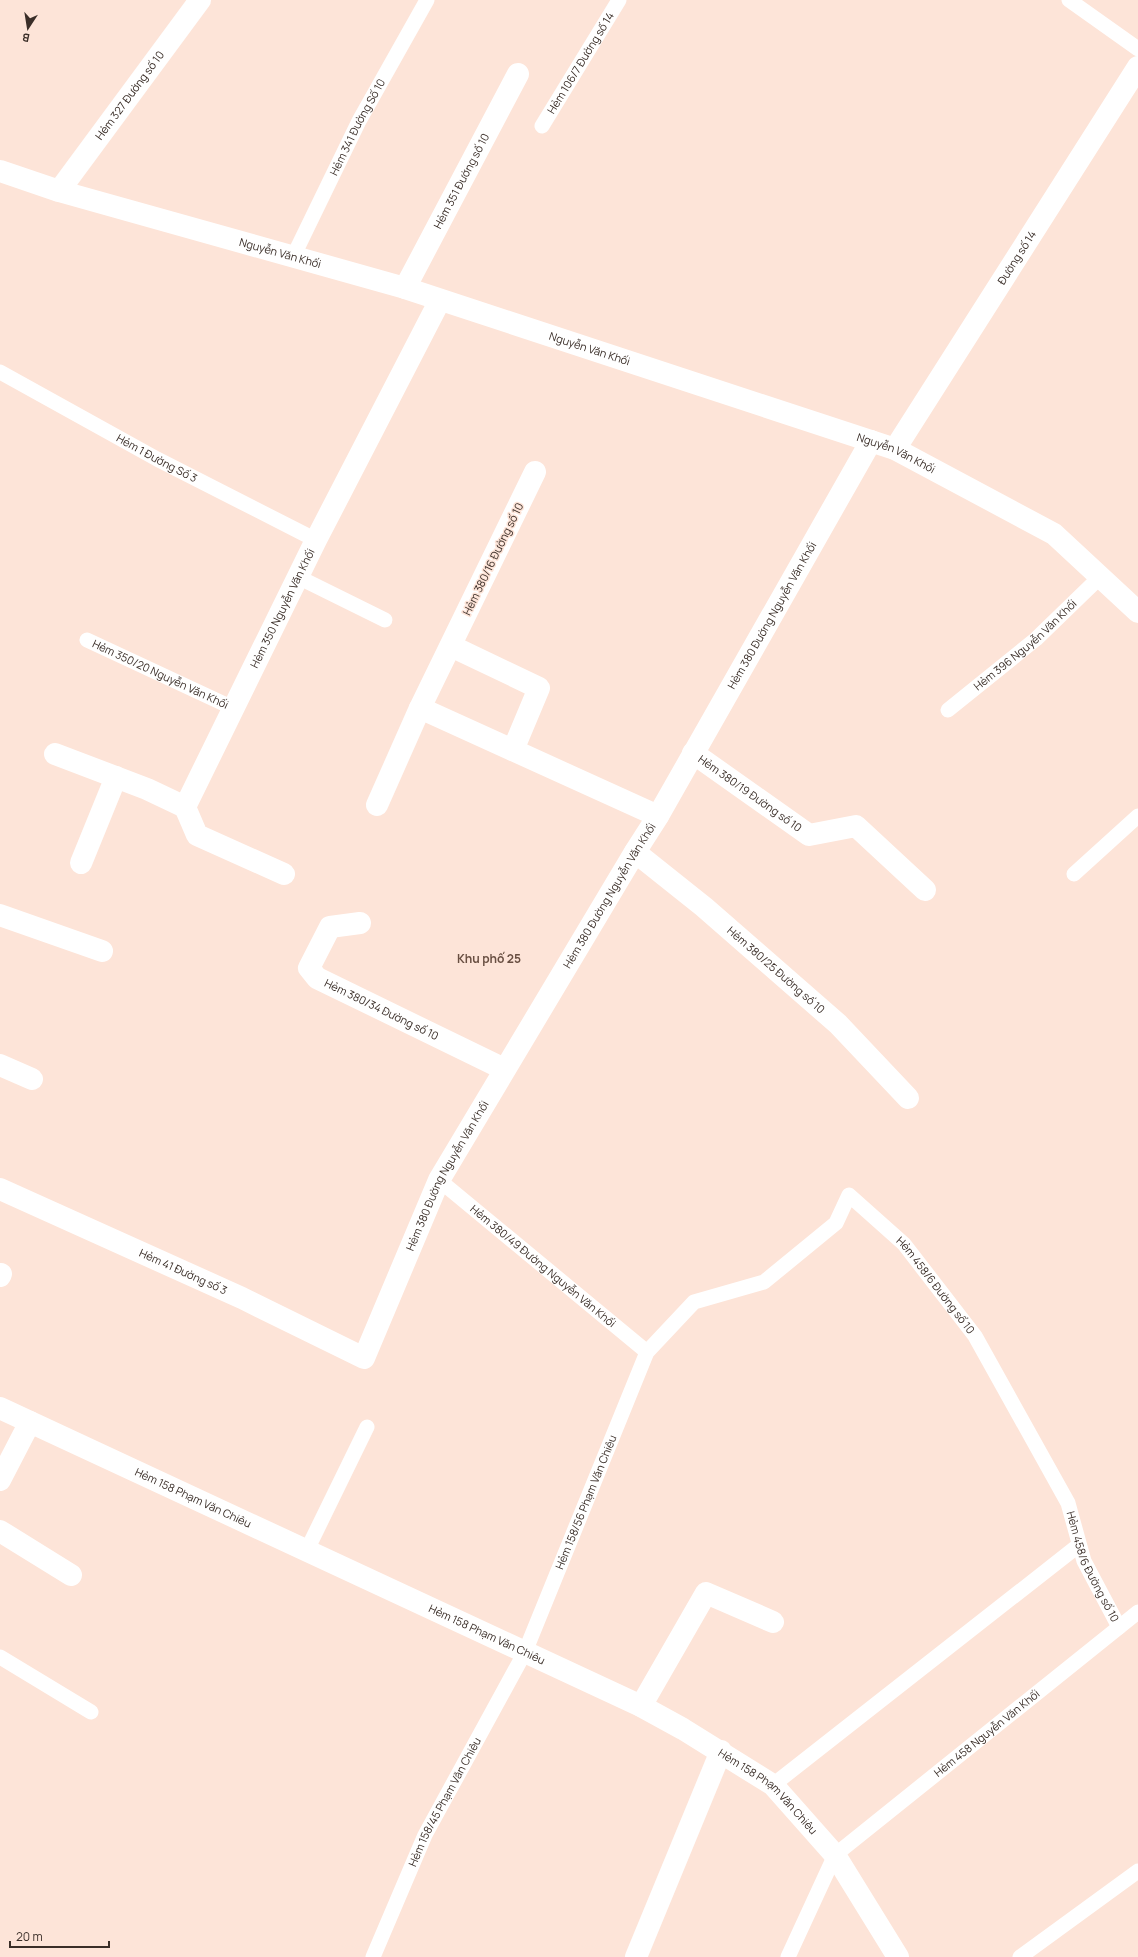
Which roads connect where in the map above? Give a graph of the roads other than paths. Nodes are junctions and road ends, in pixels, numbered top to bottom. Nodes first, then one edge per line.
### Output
1 (200, 0) edge
2 (427, 0) edge
3 (619, 0) edge
4 (1069, 0) edge
5 (1138, 49) edge
6 (1138, 66) edge
7 (518, 74) dead end
8 (542, 126) dead end
9 (0, 171) edge
10 (59, 191) junction
11 (293, 257) junction
12 (405, 288) junction
13 (440, 300) junction
14 (0, 372) edge
15 (870, 441) junction
16 (895, 449) junction
17 (535, 472) dead end
18 (316, 540) junction
19 (298, 577) junction
20 (1100, 577) junction
21 (1138, 612) edge
22 (385, 620) dead end
23 (88, 640) dead end
24 (451, 646) junction
25 (233, 708) junction
26 (420, 708) junction
27 (948, 710) dead end
28 (513, 750) junction
29 (693, 753) junction
30 (55, 754) dead end
31 (116, 777) junction
32 (377, 805) dead end
33 (185, 807) junction
34 (658, 816) junction
35 (1138, 816) edge
36 (635, 852) junction
37 (81, 863) dead end
38 (284, 874) dead end
39 (1074, 874) dead end
40 (925, 890) dead end
41 (0, 915) edge
42 (360, 923) dead end
43 (102, 951) dead end
44 (0, 1066) edge
45 (504, 1069) junction
46 (32, 1079) dead end
47 (908, 1098) dead end
48 (439, 1180) junction
49 (0, 1189) edge
50 (647, 1352) junction
51 (364, 1358) joint
52 (0, 1408) edge
53 (30, 1422) junction
54 (366, 1427) dead end
55 (0, 1480) edge
56 (0, 1531) edge
57 (1079, 1545) junction
58 (306, 1552) junction
59 (71, 1575) dead end
60 (1138, 1612) edge
61 (773, 1622) dead end
62 (1119, 1627) junction
63 (525, 1652) junction
64 (0, 1657) edge
65 (641, 1706) junction
66 (91, 1712) dead end
67 (721, 1751) junction
68 (773, 1785) junction
69 (835, 1855) junction
70 (1138, 1871) edge
71 (373, 1957) edge
72 (636, 1957) edge
73 (788, 1957) edge
74 (898, 1957) edge
75 (1020, 1957) edge

1 - 10 street, Hẻm 327 Đường số 10
2 - 11 lane, Hẻm 341 Đường Số 10
3 - 8 lane, Hẻm 106/7 Đường số 14
4 - 5 lane
6 - 16 street, Đường số 14
7 - 12 street, Hẻm 351 Đường số 10
9 - 10 street, Nguyễn Văn Khối
10 - 11 street, Nguyễn Văn Khối
11 - 12 street, Nguyễn Văn Khối
12 - 13 street, Nguyễn Văn Khối
13 - 15 street, Nguyễn Văn Khối
13 - 18 street, Hẻm 350 Nguyễn Văn Khối
14 - 18 lane, Hẻm 1 Đường Số 3
15 - 16 street, Nguyễn Văn Khối
15 - 29 street, Hẻm 380 Đường Nguyễn Văn Khối
16 - 20 street, Nguyễn Văn Khối
17 - 24 street, Hẻm 380/16 Đường số 10
18 - 19 street, Hẻm 350 Nguyễn Văn Khối
19 - 22 lane
19 - 25 street, Hẻm 350 Nguyễn Văn Khối
20 - 21 street, Nguyễn Văn Khối
20 - 27 lane, Hẻm 396 Nguyễn Văn Khối
23 - 25 lane, Hẻm 350/20 Nguyễn Văn Khối
24 - 26 street, Hẻm 380/16 Đường số 10
24 - 28 street
25 - 33 street, Hẻm 350 Nguyễn Văn Khối
26 - 28 street
26 - 32 street, Hẻm 380/16 Đường số 10
28 - 34 street
29 - 34 street, Hẻm 380 Đường Nguyễn Văn Khối
29 - 40 street, Hẻm 380/19 Đường số 10
30 - 31 street
31 - 33 street
31 - 37 street
33 - 38 street
34 - 36 street, Hẻm 380 Đường Nguyễn Văn Khối
35 - 39 lane
36 - 45 street, Hẻm 380 Đường Nguyễn Văn Khối
36 - 47 street, Hẻm 380/25 Đường số 10
41 - 43 street
42 - 45 street, Hẻm 380/34 Đường số 10
44 - 46 street
45 - 48 street, Hẻm 380 Đường Nguyễn Văn Khối
48 - 50 lane, Hẻm 380/49 Đường Nguyễn Văn Khối
48 - 51 street, Hẻm 380 Đường Nguyễn Văn Khối
49 - 51 street, Hẻm 41 Đường số 3
50 - 57 lane, Hẻm 458/6 Đường số 10
50 - 63 lane, Hẻm 158/56 Phạm Văn Chiêu
52 - 53 street, Hẻm 158 Phạm Văn Chiêu
53 - 55 street
53 - 58 street, Hẻm 158 Phạm Văn Chiêu
54 - 58 lane
56 - 59 street
57 - 62 lane, Hẻm 458/6 Đường số 10
57 - 68 lane
58 - 63 street, Hẻm 158 Phạm Văn Chiêu
60 - 62 lane, Hẻm 458 Nguyễn Văn Khối
61 - 65 street
62 - 69 lane, Hẻm 458 Nguyễn Văn Khối
63 - 65 street, Hẻm 158 Phạm Văn Chiêu
63 - 71 lane, Hẻm 158/45 Phạm Văn Chiêu
64 - 66 lane
65 - 67 street, Hẻm 158 Phạm Văn Chiêu
67 - 68 street, Hẻm 158 Phạm Văn Chiêu
67 - 72 street
68 - 69 street, Hẻm 158 Phạm Văn Chiêu
69 - 73 lane
69 - 74 street, Hẻm 158 Phạm Văn Chiêu
70 - 75 lane

